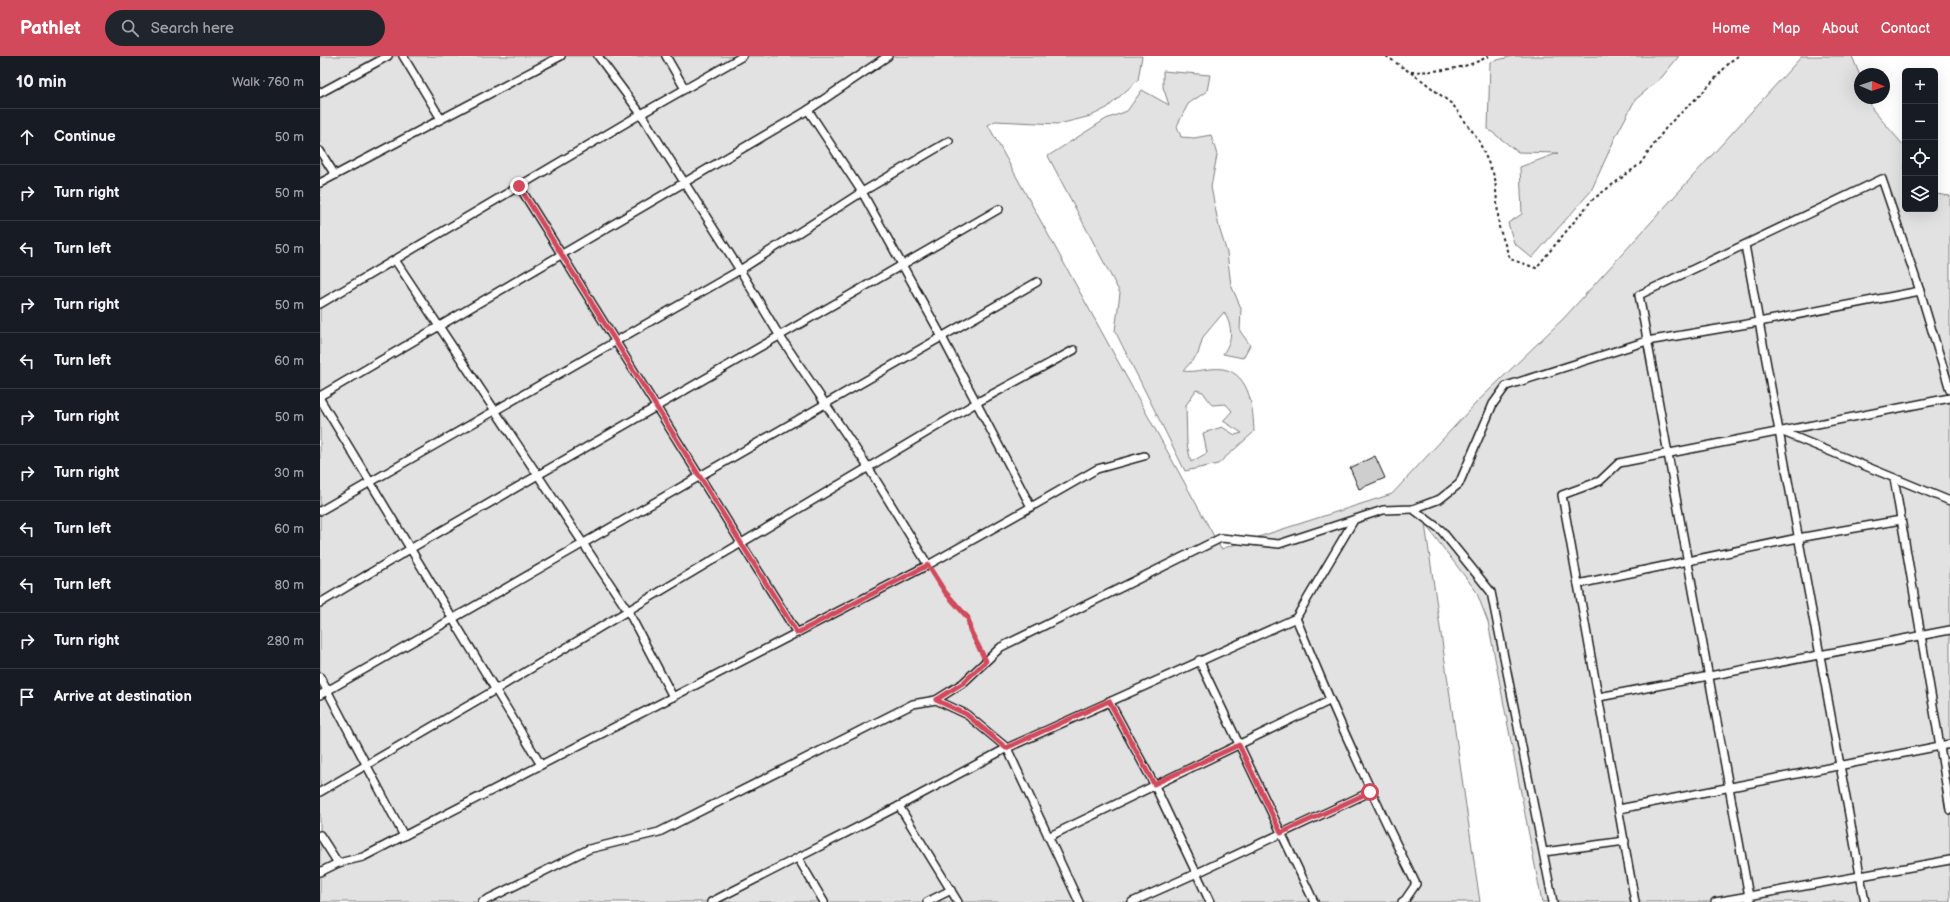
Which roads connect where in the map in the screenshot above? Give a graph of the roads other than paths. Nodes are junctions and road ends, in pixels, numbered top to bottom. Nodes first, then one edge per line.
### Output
1 (388, 56) edge
2 (403, 56) edge
3 (561, 56) edge
4 (598, 56) edge
5 (666, 56) edge
6 (743, 56) edge
7 (888, 56) edge
8 (685, 89) junction
9 (320, 93) edge
10 (808, 110) junction
11 (641, 114) junction
12 (441, 119) junction
13 (949, 141) dead end
14 (320, 151) edge
15 (335, 175) junction
16 (684, 181) junction
17 (320, 183) edge
18 (519, 186) junction
19 (862, 192) junction
20 (999, 209) dead end
21 (1745, 245) junction
22 (561, 254) junction
23 (395, 260) junction
24 (903, 266) junction
25 (740, 270) junction
26 (1037, 282) dead end
27 (1920, 291) junction
28 (320, 304) edge
29 (1759, 322) junction
30 (439, 326) junction
31 (779, 335) junction
32 (942, 337) junction
33 (1647, 340) junction
34 (616, 341) junction
35 (1074, 350) dead end
36 (1950, 390) edge
37 (320, 396) edge
38 (1950, 398) edge
39 (320, 399) edge
40 (976, 403) junction
41 (823, 404) junction
42 (656, 407) junction
43 (495, 410) junction
44 (1781, 432) junction
45 (1668, 454) junction
46 (1144, 456) dead end
47 (868, 467) junction
48 (538, 475) junction
49 (699, 476) junction
50 (1894, 478) junction
51 (370, 482) junction
52 (1950, 501) edge
53 (1031, 507) junction
54 (1414, 509) junction
55 (320, 511) edge
56 (1354, 520) junction
57 (1901, 520) junction
58 (1798, 538) junction
59 (583, 543) junction
60 (741, 543) junction
61 (410, 549) junction
62 (1688, 561) junction
63 (928, 565) junction
64 (1578, 584) junction
65 (320, 603) edge
66 (628, 610) junction
67 (1296, 618) junction
68 (453, 620) junction
69 (1950, 630) edge
70 (797, 633) junction
71 (1921, 636) junction
72 (1199, 660) junction
73 (1709, 676) junction
74 (320, 677) edge
75 (328, 690) junction
76 (495, 690) junction
77 (320, 695) edge
78 (673, 697) junction
79 (1599, 697) junction
80 (936, 700) junction
81 (1109, 701) junction
82 (1330, 701) junction
83 (1950, 744) edge
84 (1239, 745) junction
85 (1940, 746) junction
86 (1006, 748) junction
87 (367, 765) junction
88 (541, 765) junction
89 (1839, 767) junction
90 (1154, 784) junction
91 (1730, 788) junction
92 (320, 792) edge
93 (1370, 792) junction
94 (899, 806) junction
95 (1619, 809) junction
96 (1950, 810) edge
97 (1281, 833) junction
98 (320, 835) edge
99 (404, 836) junction
100 (1048, 837) junction
101 (1624, 841) junction
102 (1544, 852) junction
103 (798, 858) junction
104 (1950, 860) edge
105 (338, 863) junction
106 (320, 872) edge
107 (1197, 873) junction
108 (1860, 876) junction
109 (952, 890) junction
110 (1750, 899) edge
111 (482, 902) edge
112 (711, 902) edge
113 (824, 902) edge
114 (927, 902) edge
115 (958, 902) edge
116 (1079, 902) edge
117 (1132, 902) edge
118 (1210, 902) edge
119 (1314, 902) edge
120 (1402, 902) edge
121 (1553, 902) edge
122 (1635, 902) edge
123 (1715, 902) edge
124 (1864, 902) edge

1 - 9 lane
2 - 12 lane
3 - 12 lane
4 - 11 lane
5 - 8 lane
6 - 8 lane
7 - 10 lane
8 - 11 lane
10 - 16 lane
10 - 19 lane
11 - 16 lane
11 - 18 lane
12 - 15 lane
13 - 19 lane
14 - 15 lane
15 - 17 lane
16 - 22 lane
16 - 25 lane
18 - 22 lane
18 - 23 lane
19 - 24 lane
19 - 25 lane
20 - 24 lane
21 - 27 lane
21 - 29 lane
21 - 33 lane
22 - 30 lane
22 - 34 lane
23 - 28 lane
23 - 30 lane
24 - 31 lane
24 - 32 lane
25 - 31 lane
25 - 34 lane
26 - 32 lane
27 - 29 lane
27 - 36 lane
29 - 33 lane
29 - 44 lane
30 - 37 lane
30 - 43 lane
31 - 41 lane
31 - 42 lane
32 - 40 lane
32 - 41 lane
33 - 45 lane
33 - 54 lane
34 - 42 lane
34 - 43 lane
35 - 40 lane
38 - 44 lane
39 - 51 lane
40 - 47 lane
40 - 53 lane
41 - 47 lane
41 - 49 lane
42 - 48 lane
42 - 49 lane
43 - 48 lane
43 - 51 lane
44 - 45 lane
44 - 50 lane
44 - 58 lane
45 - 62 lane
45 - 64 lane
46 - 53 lane
47 - 60 lane
47 - 63 lane
48 - 59 lane
48 - 61 lane
49 - 59 lane
49 - 60 lane
50 - 52 lane
50 - 57 lane
51 - 55 lane
51 - 61 lane
53 - 63 lane
54 - 56 lane
54 - 102 lane
56 - 67 lane
56 - 80 lane
57 - 58 lane
57 - 71 lane
58 - 62 lane
58 - 89 lane
59 - 66 lane
59 - 68 lane
60 - 66 lane
60 - 70 lane
61 - 65 lane
61 - 68 lane
62 - 64 lane
62 - 73 lane
63 - 70 lane
64 - 79 lane
66 - 76 lane
66 - 78 lane
67 - 72 lane
67 - 82 lane
68 - 75 lane
68 - 76 lane
69 - 71 lane
70 - 78 lane
71 - 73 lane
71 - 85 lane
72 - 81 lane
72 - 84 lane
73 - 79 lane
73 - 91 lane
74 - 75 lane
75 - 77 lane
75 - 87 lane
76 - 87 lane
76 - 88 lane
78 - 88 lane
79 - 95 lane
80 - 86 lane
80 - 111 lane
81 - 86 lane
81 - 90 lane
82 - 84 lane
82 - 93 lane
83 - 85 lane
84 - 90 lane
84 - 97 lane
85 - 89 lane
85 - 96 lane
86 - 94 lane
86 - 100 lane
87 - 92 lane
87 - 99 lane
88 - 99 lane
89 - 91 lane
89 - 108 lane
90 - 100 lane
90 - 107 lane
91 - 95 lane
91 - 110 lane
93 - 97 lane
93 - 120 lane
94 - 103 lane
94 - 109 lane
95 - 101 lane
97 - 107 lane
97 - 119 lane
98 - 105 lane
99 - 105 lane
100 - 116 lane
101 - 102 lane
101 - 122 lane
102 - 121 lane
103 - 112 lane
103 - 113 lane
104 - 108 lane
105 - 106 lane
107 - 117 lane
107 - 118 lane
108 - 110 lane
108 - 124 lane
109 - 114 lane
109 - 115 lane
110 - 123 lane

